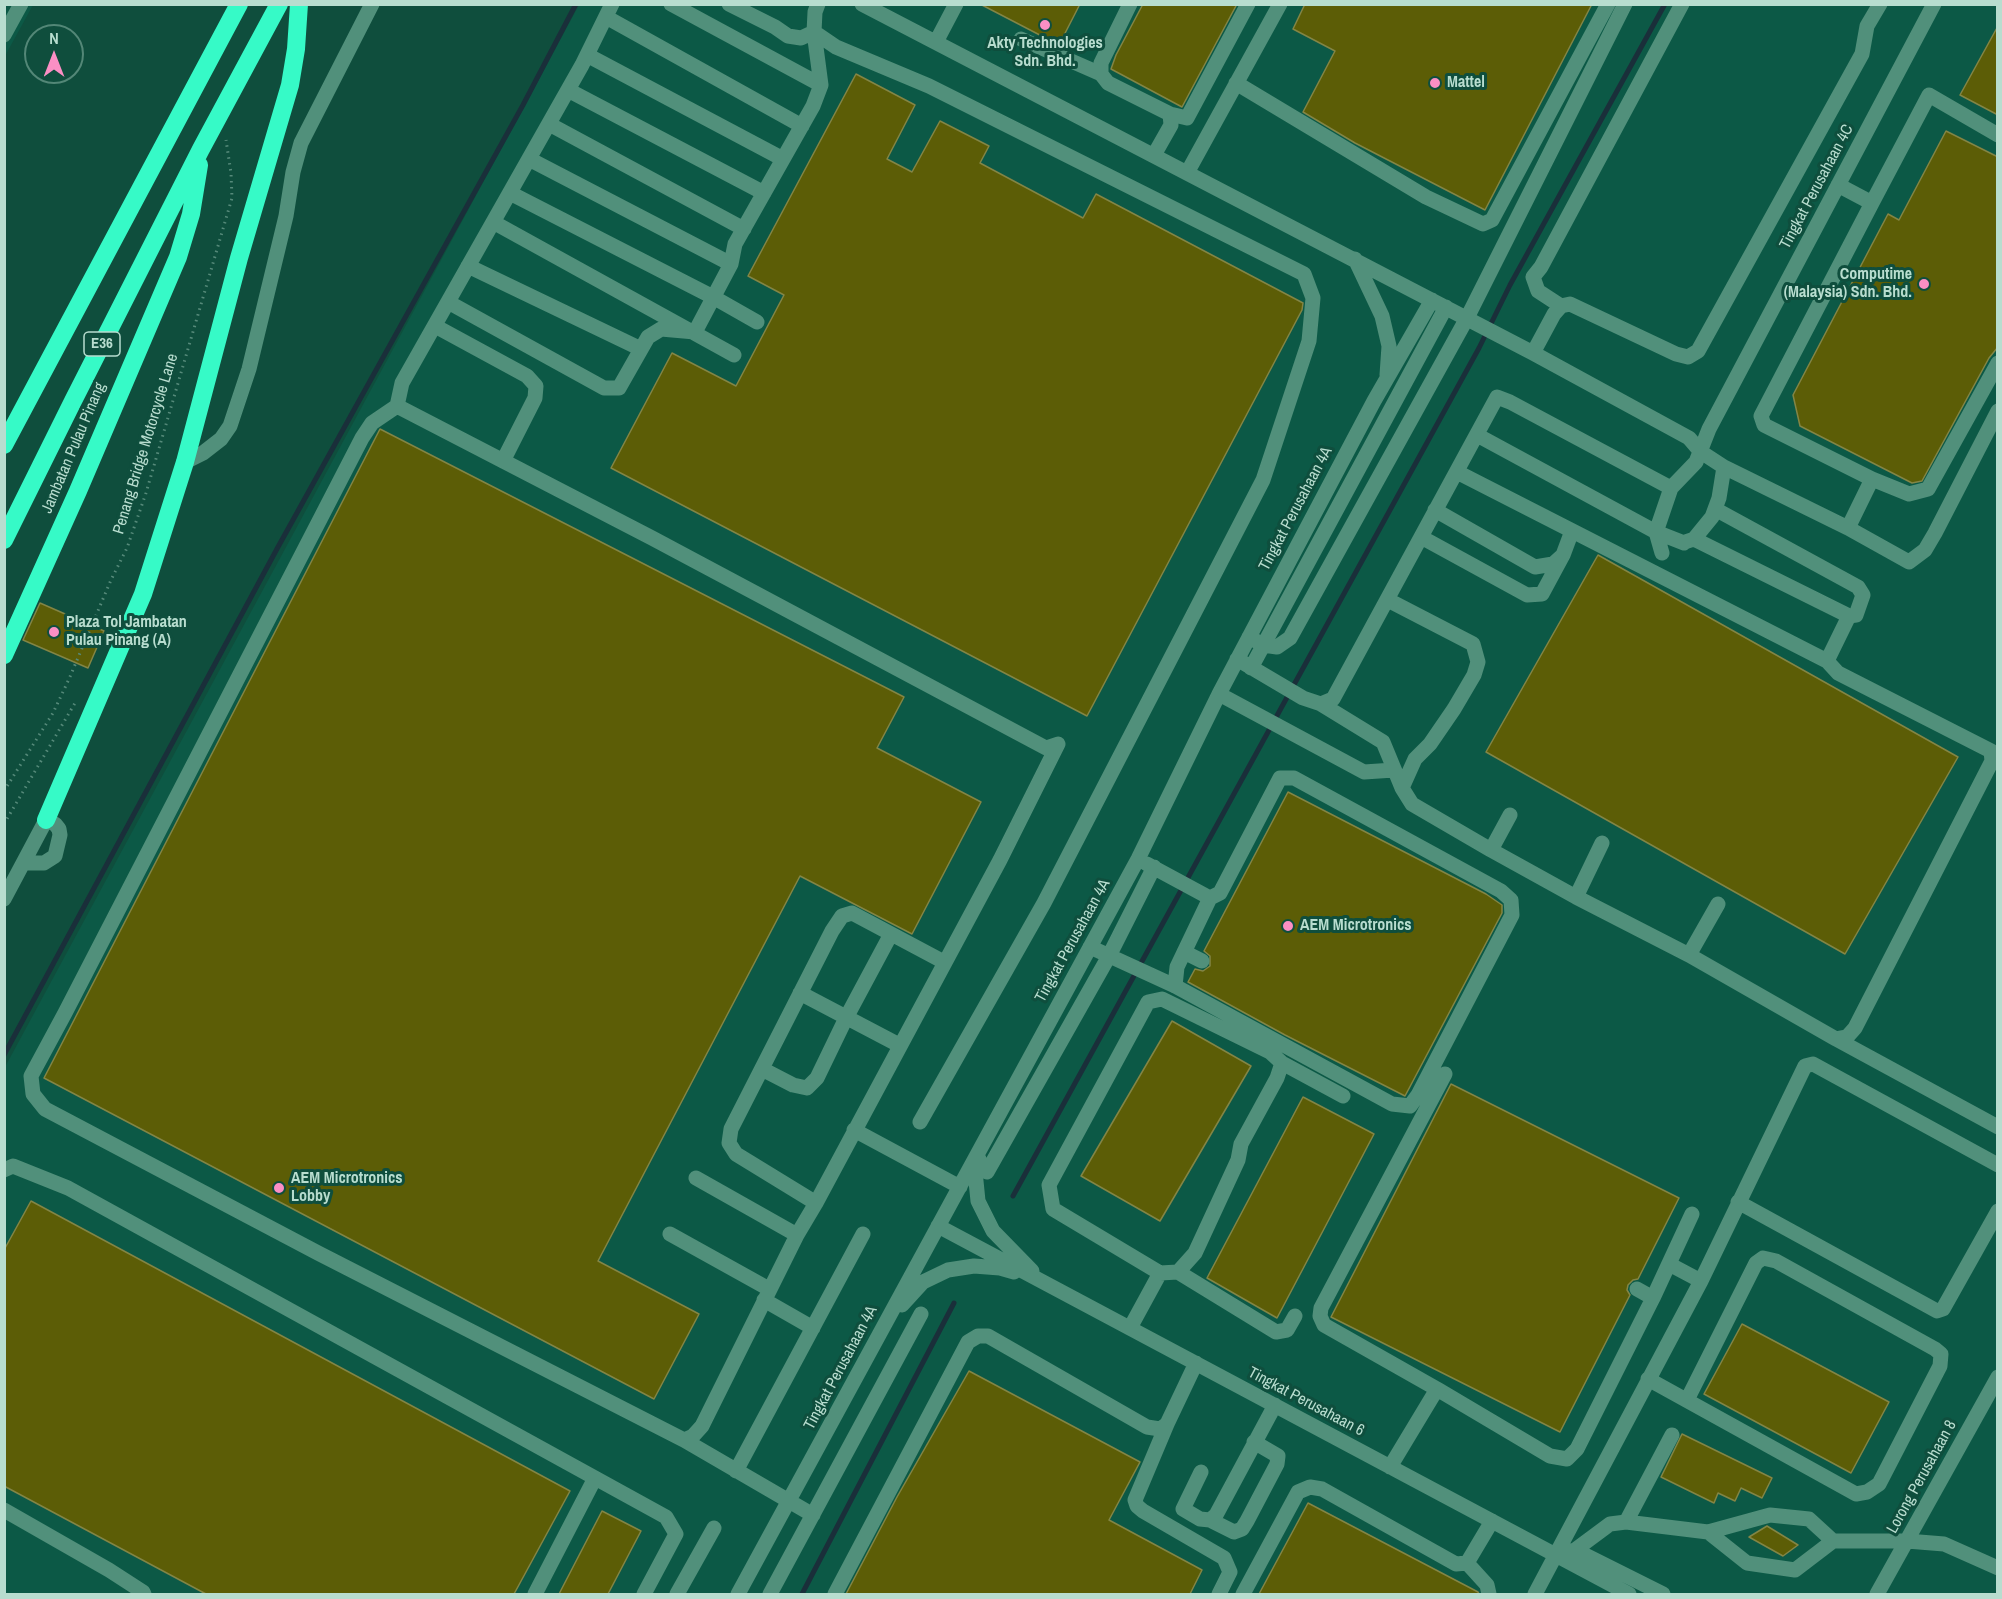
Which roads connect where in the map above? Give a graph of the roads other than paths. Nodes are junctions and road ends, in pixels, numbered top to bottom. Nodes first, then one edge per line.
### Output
1 (21, 4) edge
2 (239, 4) edge
3 (279, 4) edge
4 (299, 4) edge
5 (372, 4) edge
6 (671, 4) edge
7 (729, 4) edge
8 (818, 4) edge
9 (862, 4) edge
10 (956, 4) edge
11 (1130, 4) edge
12 (1248, 4) edge
13 (1280, 4) edge
14 (1608, 4) edge
15 (1625, 4) edge
16 (1682, 4) edge
17 (1880, 4) edge
18 (1934, 4) edge
19 (609, 11) edge
20 (814, 32) junction
21 (4, 35) edge
22 (1021, 39) dead end
23 (936, 42) junction
24 (587, 55) junction
25 (1101, 74) junction
26 (1236, 83) junction
27 (821, 85) junction
28 (568, 90) junction
29 (1170, 114) junction
30 (549, 124) junction
31 (802, 126) junction
32 (1998, 135) edge
33 (201, 149) junction
34 (1154, 155) junction
35 (529, 159) junction
36 (783, 159) junction
37 (1187, 173) junction
38 (1838, 185) junction
39 (510, 193) junction
40 (764, 193) junction
41 (1872, 202) junction
42 (493, 222) junction
43 (744, 229) junction
44 (1355, 260) junction
45 (731, 264) junction
46 (468, 266) junction
47 (713, 297) junction
48 (1432, 300) junction
49 (448, 302) junction
50 (1562, 306) junction
51 (1446, 308) junction
52 (1467, 318) junction
53 (757, 322) dead end
54 (435, 326) junction
55 (695, 332) junction
56 (641, 349) junction
57 (1533, 353) junction
58 (734, 355) dead end
59 (1998, 363) edge
60 (42, 375) junction
61 (1374, 401) junction
62 (396, 406) junction
63 (1998, 411) edge
64 (4, 418) edge
65 (1477, 435) junction
66 (4, 445) edge
67 (1701, 452) junction
68 (503, 461) junction
69 (185, 462) junction
70 (1724, 467) junction
71 (1456, 472) junction
72 (1872, 479) junction
73 (1671, 488) junction
74 (1715, 509) junction
75 (1435, 510) junction
76 (1848, 528) junction
77 (1572, 531) junction
78 (1656, 532) junction
79 (1421, 537) junction
80 (4, 540) edge
81 (1689, 541) junction
82 (1662, 553) junction
83 (1563, 555) junction
84 (1651, 571) junction
85 (1388, 600) junction
86 (1849, 616) junction
87 (1249, 637) junction
88 (1263, 645) junction
89 (4, 655) edge
90 (1237, 659) junction
91 (1827, 661) junction
92 (1251, 668) junction
93 (1219, 694) junction
94 (1321, 704) junction
95 (1995, 763) edge
96 (1394, 770) junction
97 (1402, 788) junction
98 (1510, 815) dead end
99 (46, 820) junction
100 (1602, 843) dead end
101 (1491, 850) junction
102 (1138, 859) junction
103 (24, 863) junction
104 (1160, 871) junction
105 (1204, 895) junction
106 (1576, 897) junction
107 (4, 899) edge
108 (1718, 904) dead end
109 (891, 934) junction
110 (1090, 947) junction
111 (1184, 952) junction
112 (1689, 955) junction
113 (1116, 959) junction
114 (1202, 961) dead end
115 (945, 962) junction
116 (1070, 983) junction
117 (1175, 986) junction
118 (800, 993) junction
119 (1089, 993) junction
120 (846, 1018) junction
121 (1836, 1039) junction
122 (899, 1045) junction
123 (1281, 1063) junction
124 (762, 1069) junction
125 (1445, 1074) dead end
126 (1343, 1096) dead end
127 (920, 1122) dead end
128 (992, 1126) junction
129 (1998, 1127) edge
130 (854, 1130) junction
131 (1008, 1136) junction
132 (984, 1141) junction
133 (1998, 1165) edge
134 (4, 1170) edge
135 (987, 1172) dead end
136 (696, 1178) dead end
137 (960, 1187) junction
138 (1738, 1202) junction
139 (816, 1203) junction
140 (1998, 1211) edge
141 (1692, 1214) dead end
142 (938, 1226) junction
143 (863, 1233) dead end
144 (670, 1234) dead end
145 (797, 1235) junction
146 (1669, 1264) junction
147 (1178, 1272) junction
148 (1160, 1273) junction
149 (1040, 1280) junction
150 (1701, 1281) junction
151 (1637, 1289) dead end
152 (767, 1295) junction
153 (1653, 1298) junction
154 (921, 1314) dead end
155 (1295, 1316) dead end
156 (813, 1328) junction
157 (1130, 1328) junction
158 (880, 1332) junction
159 (1196, 1363) junction
160 (858, 1374) junction
161 (1998, 1377) edge
162 (1648, 1379) junction
163 (882, 1388) junction
164 (1437, 1389) junction
165 (1687, 1400) junction
166 (1275, 1405) junction
167 (1167, 1424) junction
168 (1672, 1435) dead end
169 (684, 1440) junction
170 (1254, 1442) junction
171 (1390, 1467) junction
172 (736, 1471) junction
173 (1201, 1472) dead end
174 (595, 1478) junction
175 (788, 1502) junction
176 (4, 1510) edge
177 (813, 1515) junction
178 (1210, 1520) junction
179 (1492, 1521) junction
180 (1626, 1522) junction
181 (714, 1528) dead end
182 (1708, 1532) junction
183 (1833, 1541) junction
184 (1907, 1541) junction
185 (1575, 1550) junction
186 (1556, 1556) junction
187 (1467, 1563) junction
188 (1998, 1568) edge
189 (144, 1594) edge
190 (535, 1594) edge
191 (644, 1594) edge
192 (677, 1594) edge
193 (738, 1594) edge
194 (770, 1594) edge
195 (835, 1594) edge
196 (1219, 1594) edge
197 (1243, 1594) edge
198 (1489, 1594) edge
199 (1535, 1594) edge
200 (1629, 1594) edge
201 (1663, 1594) edge
202 (1877, 1594) edge

1 - 21 street
2 - 60 highway, E36
3 - 33 highway, Jambatan Pulau Pinang / E36
4 - 69 highway
5 - 69 street
6 - 27 street
7 - 20 street
8 - 20 street
9 - 23 street
10 - 23 street
11 - 25 street
12 - 29 street
13 - 26 street
14 - 26 street
15 - 52 street
16 - 50 street
17 - 50 street
18 - 38 street, Tingkat Perusahaan 4C
19 - 24 street
19 - 31 street
20 - 27 street
20 - 127 street
22 - 25 street
23 - 34 street
24 - 28 street
24 - 36 street
25 - 29 street
26 - 37 street
27 - 31 street
28 - 30 street
28 - 40 street
29 - 34 street
30 - 35 street
30 - 43 street
31 - 36 street
32 - 41 street
33 - 80 highway, Jambatan Pulau Pinang / E36
33 - 89 highway, Jambatan Pulau Pinang / E36
34 - 37 street
35 - 39 street
35 - 45 street
36 - 40 street
37 - 44 street
38 - 41 street
38 - 67 street, Tingkat Perusahaan 4C
39 - 42 street
39 - 47 street
40 - 43 street
41 - 72 street
42 - 46 street
42 - 55 street
43 - 45 street
44 - 48 street
44 - 61 street
45 - 47 street
46 - 49 street
46 - 56 street
47 - 53 street
47 - 55 street
48 - 51 street
48 - 61 street, Tingkat Perusahaan 4A
49 - 54 street
49 - 56 street
50 - 57 street
51 - 52 street
51 - 88 street
52 - 57 street
52 - 88 street
54 - 62 street
54 - 68 street
55 - 56 street
55 - 58 street
57 - 67 street
59 - 72 street
60 - 64 highway
60 - 66 highway, E36
61 - 87 street, Tingkat Perusahaan 4A
62 - 68 street
62 - 169 street
63 - 76 street
65 - 71 street
65 - 73 street
65 - 78 street
67 - 70 street
67 - 73 street, Tingkat Perusahaan 4C
68 - 115 street
69 - 99 highway
70 - 74 street
70 - 76 street
71 - 75 street
71 - 77 street
72 - 76 street
73 - 78 street
74 - 81 street
74 - 86 street
75 - 79 street
75 - 83 street
77 - 83 street
77 - 84 street
78 - 81 street
78 - 82 street
79 - 83 street
79 - 85 street
81 - 82 street
81 - 86 street
82 - 84 street
84 - 91 street
85 - 94 street
85 - 97 street
86 - 91 street
87 - 88 street
87 - 90 street, Tingkat Perusahaan 4A
88 - 92 street
90 - 92 street
90 - 93 street, Tingkat Perusahaan 4A
91 - 95 street
92 - 94 street
93 - 96 street
93 - 102 street, Tingkat Perusahaan 4A
94 - 96 street
95 - 121 street
96 - 97 street
97 - 101 street
98 - 101 street
99 - 103 street
99 - 103 street
100 - 106 street
101 - 106 street
102 - 104 street
102 - 110 street, Tingkat Perusahaan 4A
103 - 107 street
104 - 105 street
104 - 113 street
105 - 111 street
105 - 117 street
106 - 112 street
108 - 112 street
109 - 115 street
109 - 118 street
109 - 120 street
110 - 113 street
110 - 116 street, Tingkat Perusahaan 4A
111 - 114 street
111 - 117 street
112 - 121 street
113 - 117 street
113 - 119 street
115 - 122 street
116 - 119 street
116 - 128 street, Tingkat Perusahaan 4A
118 - 120 street
118 - 124 street
119 - 131 street
120 - 122 street
120 - 124 street
121 - 129 street
122 - 130 street
123 - 126 street
123 - 147 street
123 - 148 street
124 - 139 street
125 - 164 street
128 - 131 street
128 - 132 street, Tingkat Perusahaan 4A
130 - 137 street
130 - 139 street
131 - 135 street
132 - 137 street, Tingkat Perusahaan 4A
132 - 149 street, Tingkat Perusahaan 6
133 - 138 street
134 - 174 street
136 - 145 street
137 - 142 street, Tingkat Perusahaan 4A
138 - 140 street
138 - 150 street
139 - 145 street
141 - 146 street
142 - 149 street, Tingkat Perusahaan 6
142 - 158 street, Tingkat Perusahaan 4A
143 - 156 street
144 - 152 street
145 - 152 street
146 - 150 street
146 - 153 street
147 - 148 street
147 - 155 street
148 - 157 street
149 - 157 street, Tingkat Perusahaan 6
149 - 158 street, Tingkat Perusahaan 6
150 - 162 street
151 - 153 street
152 - 156 street
152 - 169 street
153 - 164 street
154 - 163 street
156 - 172 street
157 - 159 street, Tingkat Perusahaan 6
158 - 160 street, Tingkat Perusahaan 4A
159 - 166 street, Tingkat Perusahaan 6
159 - 167 street
160 - 163 street
160 - 175 street, Tingkat Perusahaan 4A
161 - 184 street, Lorong Perusahaan 8
162 - 165 street
162 - 186 street
163 - 177 street
164 - 171 street
165 - 165 street
166 - 170 street
166 - 171 street, Tingkat Perusahaan 6
167 - 195 street
167 - 196 street
168 - 180 street
169 - 172 street
170 - 178 street
170 - 178 street
171 - 179 street, Tingkat Perusahaan 6
172 - 175 street
173 - 178 street
174 - 190 street
174 - 191 street
175 - 177 street
175 - 193 street, Tingkat Perusahaan 4A
176 - 189 street
177 - 194 street
179 - 186 street, Tingkat Perusahaan 6
179 - 187 street
180 - 182 street
180 - 185 street
181 - 192 street
182 - 183 street
182 - 183 street
183 - 184 street
184 - 188 street
184 - 202 street, Lorong Perusahaan 8
185 - 186 street
185 - 201 street
186 - 199 street
186 - 200 street, Tingkat Perusahaan 6
187 - 197 street
187 - 198 street

